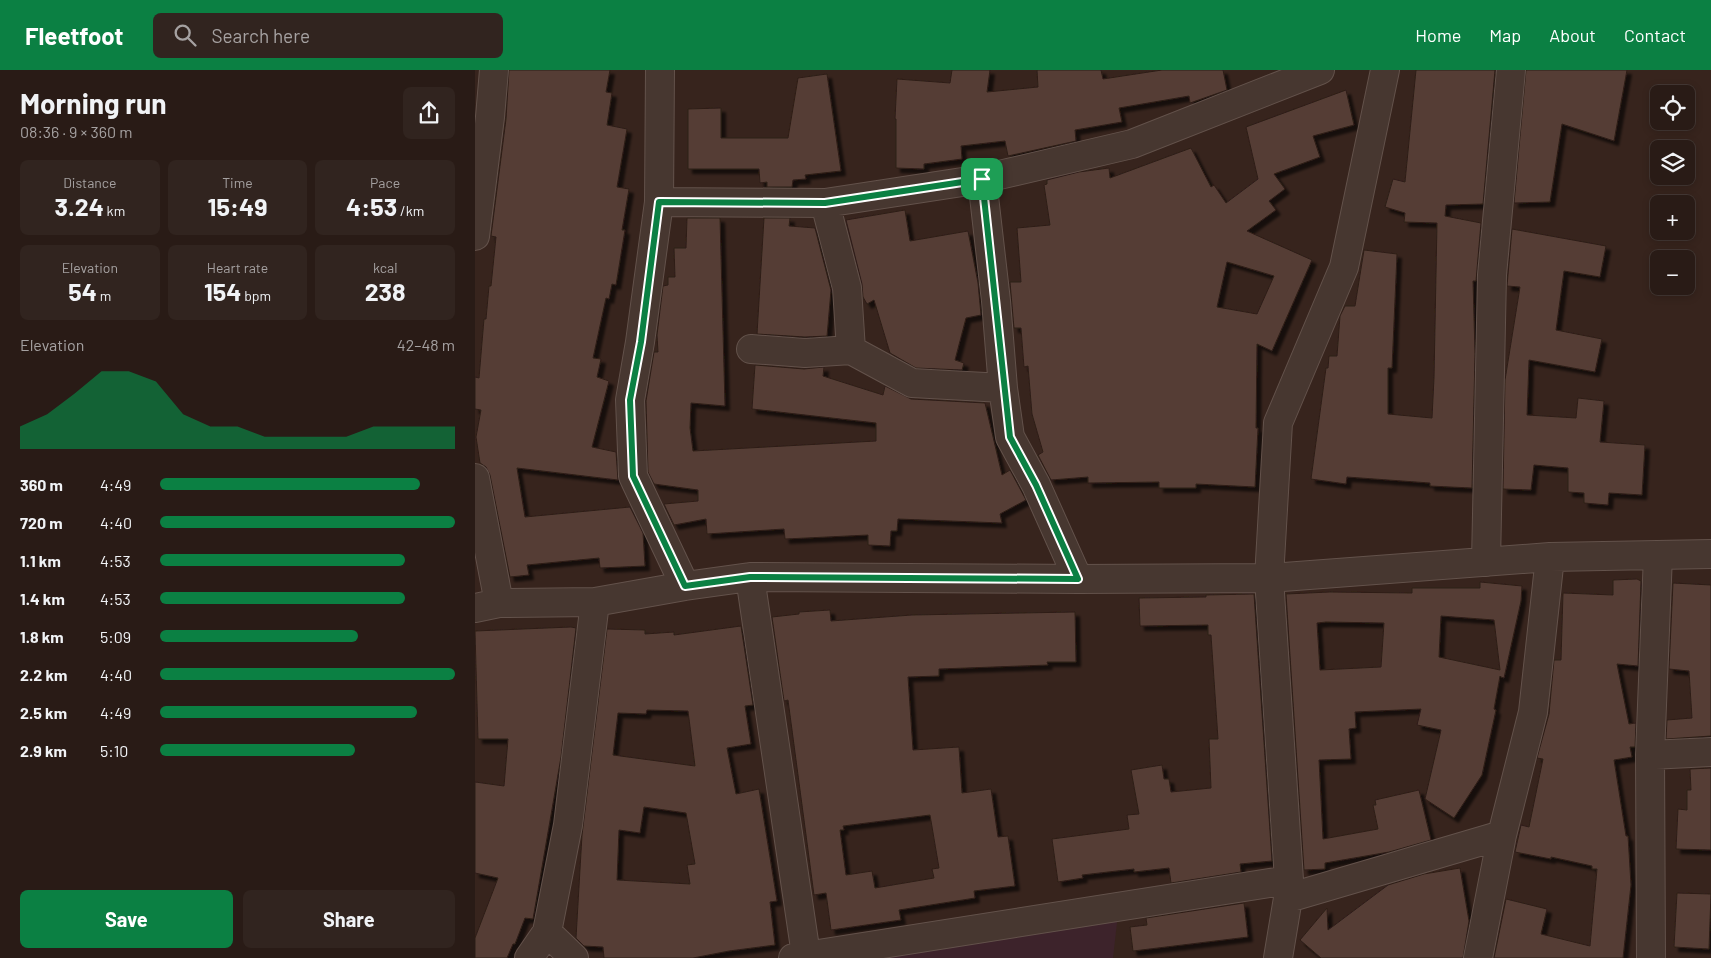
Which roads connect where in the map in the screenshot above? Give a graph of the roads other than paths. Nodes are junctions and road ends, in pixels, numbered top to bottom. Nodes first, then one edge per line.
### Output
1 (494, 70) edge
2 (660, 70) edge
3 (1320, 70) edge
4 (1385, 70) edge
5 (1511, 70) edge
6 (982, 179) junction
7 (659, 202) junction
8 (825, 203) junction
9 (475, 236) edge
10 (751, 349) dead end
11 (851, 350) junction
12 (1003, 388) junction
13 (475, 478) edge
14 (1711, 554) edge
15 (1658, 555) junction
16 (1550, 557) junction
17 (1486, 562) junction
18 (750, 577) junction
19 (1269, 578) junction
20 (1078, 579) junction
21 (685, 586) junction
22 (595, 602) junction
23 (487, 605) edge
24 (1711, 752) edge
25 (1650, 755) junction
26 (1502, 834) junction
27 (1289, 889) junction
28 (547, 932) junction
29 (799, 956) edge
30 (529, 958) edge
31 (574, 958) edge
32 (1278, 958) edge
33 (1478, 958) edge
34 (1651, 958) edge
35 (1659, 958) edge

1 - 9 street
2 - 7 street
3 - 6 street
4 - 19 street
5 - 17 street
6 - 8 street
6 - 12 street
7 - 8 street
7 - 21 street
8 - 11 street
10 - 11 street
11 - 12 street
12 - 20 street
13 - 23 street
14 - 15 street
15 - 16 street
15 - 25 street
16 - 17 street
16 - 26 street
17 - 19 street
18 - 20 street
18 - 21 street
18 - 29 street
19 - 20 street
19 - 27 street
21 - 22 street
22 - 23 street
22 - 28 street
24 - 25 street
25 - 34 street
26 - 27 street
26 - 33 street
27 - 29 street
27 - 32 street
28 - 30 street
28 - 31 street
34 - 35 street

